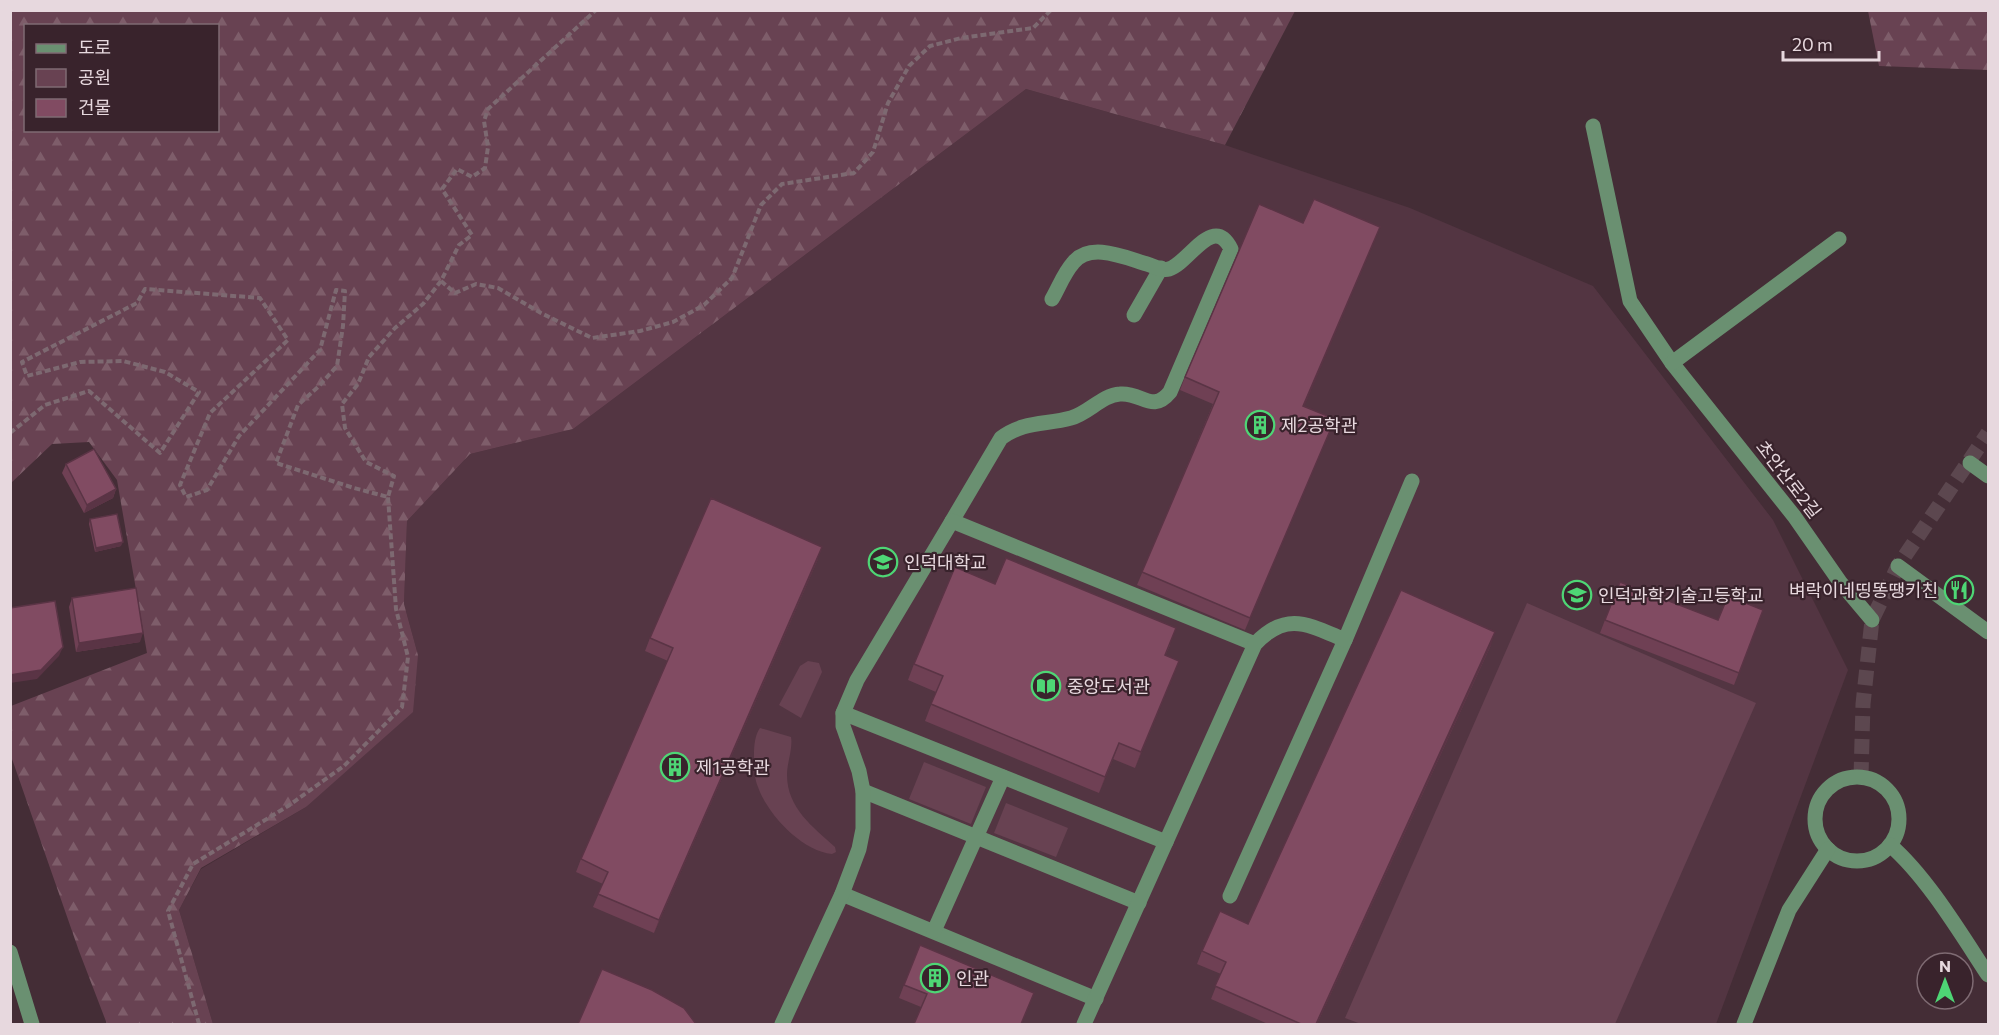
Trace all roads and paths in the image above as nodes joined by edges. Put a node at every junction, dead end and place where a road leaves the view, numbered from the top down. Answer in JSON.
{"nodes":[{"id":1,"x":596,"y":10,"type":"edge"},
{"id":2,"x":1051,"y":10,"type":"edge"},
{"id":3,"x":1593,"y":126,"type":"dead end"},
{"id":4,"x":1839,"y":239,"type":"dead end"},
{"id":5,"x":1161,"y":268,"type":"junction"},
{"id":6,"x":441,"y":281,"type":"junction"},
{"id":7,"x":1052,"y":299,"type":"dead end"},
{"id":8,"x":1134,"y":315,"type":"dead end"},
{"id":9,"x":1672,"y":363,"type":"junction"},
{"id":10,"x":10,"y":433,"type":"edge"},
{"id":11,"x":1970,"y":463,"type":"dead end"},
{"id":12,"x":1989,"y":476,"type":"edge"},
{"id":13,"x":1412,"y":481,"type":"dead end"},
{"id":14,"x":388,"y":496,"type":"junction"},
{"id":15,"x":952,"y":521,"type":"junction"},
{"id":16,"x":1898,"y":566,"type":"dead end"},
{"id":17,"x":1872,"y":620,"type":"dead end"},
{"id":18,"x":1989,"y":632,"type":"edge"},
{"id":19,"x":1345,"y":640,"type":"junction"},
{"id":20,"x":1254,"y":644,"type":"junction"},
{"id":21,"x":843,"y":713,"type":"junction"},
{"id":22,"x":1003,"y":777,"type":"junction"},
{"id":23,"x":863,"y":791,"type":"junction"},
{"id":24,"x":976,"y":837,"type":"junction"},
{"id":25,"x":1166,"y":842,"type":"junction"},
{"id":26,"x":1890,"y":845,"type":"junction"},
{"id":27,"x":1828,"y":849,"type":"junction"},
{"id":28,"x":842,"y":894,"type":"junction"},
{"id":29,"x":1230,"y":896,"type":"dead end"},
{"id":30,"x":1139,"y":903,"type":"junction"},
{"id":31,"x":934,"y":932,"type":"junction"},
{"id":32,"x":10,"y":952,"type":"edge"},
{"id":33,"x":1989,"y":975,"type":"edge"},
{"id":34,"x":1096,"y":999,"type":"junction"},
{"id":35,"x":32,"y":1024,"type":"edge"},
{"id":36,"x":199,"y":1024,"type":"edge"},
{"id":37,"x":782,"y":1024,"type":"edge"},
{"id":38,"x":1084,"y":1024,"type":"edge"},
{"id":39,"x":1744,"y":1024,"type":"edge"}],
"edges":[{"from":1,"to":6,"type":"path"},
{"from":2,"to":6,"type":"path"},
{"from":3,"to":9,"type":"street","name":"초안산로2길"},
{"from":4,"to":9,"type":"street"},
{"from":5,"to":7,"type":"street"},
{"from":5,"to":8,"type":"street"},
{"from":5,"to":15,"type":"street"},
{"from":6,"to":14,"type":"path"},
{"from":9,"to":17,"type":"street","name":"초안산로2길"},
{"from":10,"to":14,"type":"path"},
{"from":11,"to":12,"type":"street"},
{"from":13,"to":19,"type":"street"},
{"from":14,"to":36,"type":"path"},
{"from":15,"to":20,"type":"street"},
{"from":15,"to":21,"type":"street"},
{"from":16,"to":18,"type":"street"},
{"from":19,"to":20,"type":"street"},
{"from":19,"to":29,"type":"street"},
{"from":20,"to":25,"type":"street"},
{"from":21,"to":22,"type":"street"},
{"from":21,"to":23,"type":"street"},
{"from":22,"to":24,"type":"street"},
{"from":22,"to":25,"type":"street"},
{"from":23,"to":24,"type":"street"},
{"from":23,"to":28,"type":"street"},
{"from":24,"to":30,"type":"street"},
{"from":24,"to":31,"type":"street"},
{"from":25,"to":30,"type":"street"},
{"from":26,"to":27,"type":"street"},
{"from":26,"to":27,"type":"street"},
{"from":26,"to":33,"type":"street"},
{"from":27,"to":39,"type":"street"},
{"from":28,"to":31,"type":"street"},
{"from":28,"to":37,"type":"street"},
{"from":30,"to":34,"type":"street"},
{"from":31,"to":34,"type":"street"},
{"from":32,"to":35,"type":"street"},
{"from":34,"to":38,"type":"street"}]}
